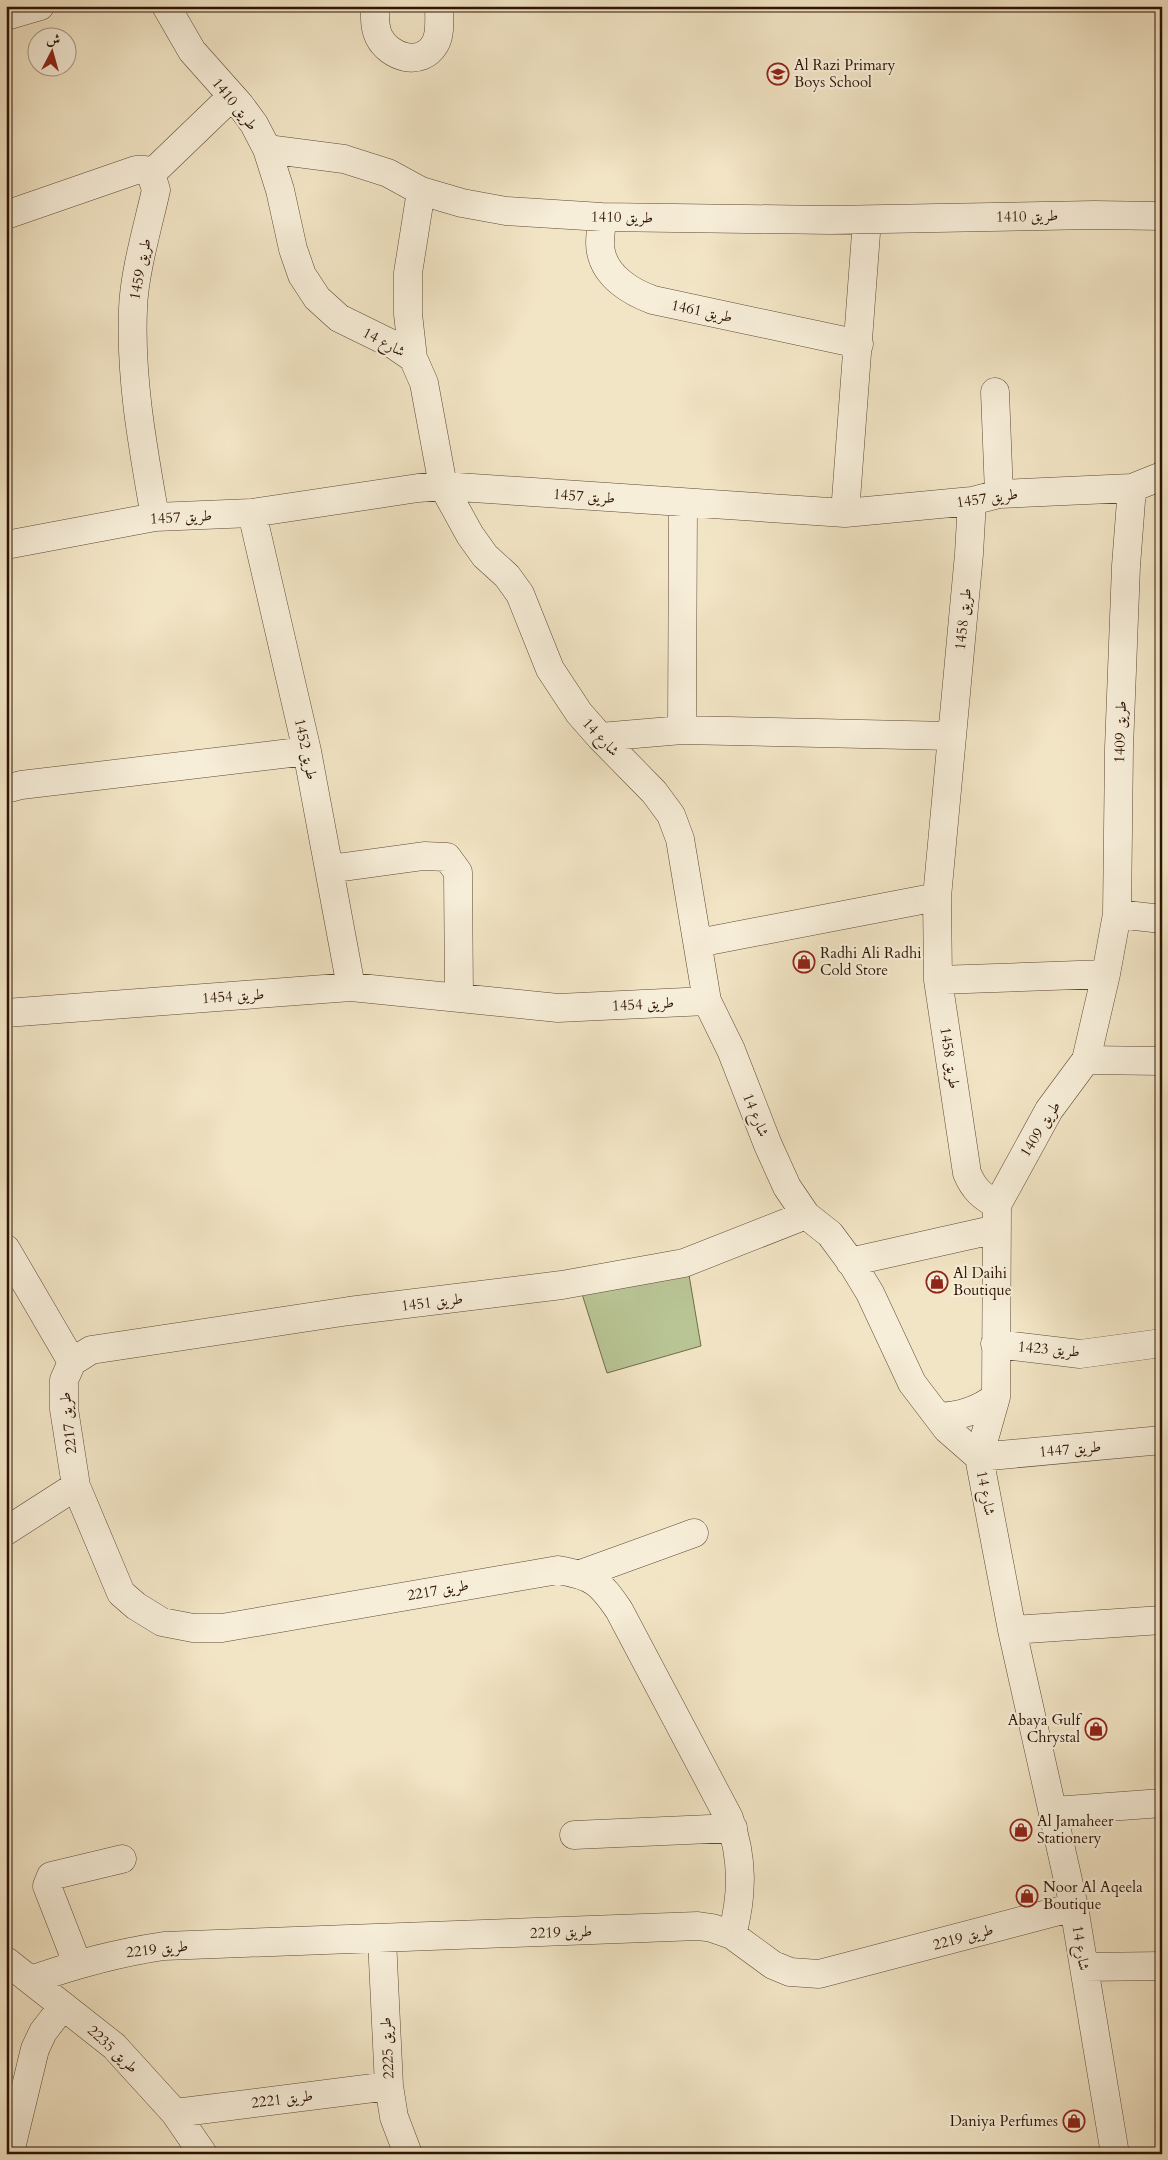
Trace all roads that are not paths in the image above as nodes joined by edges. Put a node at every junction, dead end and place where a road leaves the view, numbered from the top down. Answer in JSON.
{"nodes":[{"id":1,"x":40,"y":6,"type":"edge"},
{"id":2,"x":166,"y":6,"type":"edge"},
{"id":3,"x":375,"y":6,"type":"edge"},
{"id":4,"x":439,"y":6,"type":"edge"},
{"id":5,"x":6,"y":16,"type":"edge"},
{"id":6,"x":232,"y":96,"type":"junction"},
{"id":7,"x":267,"y":149,"type":"junction"},
{"id":8,"x":151,"y":174,"type":"junction"},
{"id":9,"x":421,"y":192,"type":"junction"},
{"id":10,"x":6,"y":215,"type":"edge"},
{"id":11,"x":1162,"y":216,"type":"edge"},
{"id":12,"x":602,"y":217,"type":"junction"},
{"id":13,"x":867,"y":220,"type":"junction"},
{"id":14,"x":859,"y":344,"type":"junction"},
{"id":15,"x":413,"y":358,"type":"junction"},
{"id":16,"x":995,"y":392,"type":"dead end"},
{"id":17,"x":1162,"y":476,"type":"edge"},
{"id":18,"x":443,"y":486,"type":"junction"},
{"id":19,"x":1132,"y":488,"type":"junction"},
{"id":20,"x":999,"y":494,"type":"junction"},
{"id":21,"x":972,"y":500,"type":"junction"},
{"id":22,"x":683,"y":503,"type":"junction"},
{"id":23,"x":252,"y":513,"type":"junction"},
{"id":24,"x":846,"y":513,"type":"junction"},
{"id":25,"x":155,"y":517,"type":"junction"},
{"id":26,"x":6,"y":545,"type":"edge"},
{"id":27,"x":682,"y":730,"type":"junction"},
{"id":28,"x":952,"y":736,"type":"junction"},
{"id":29,"x":600,"y":737,"type":"junction"},
{"id":30,"x":307,"y":751,"type":"junction"},
{"id":31,"x":6,"y":789,"type":"edge"},
{"id":32,"x":329,"y":869,"type":"junction"},
{"id":33,"x":937,"y":897,"type":"junction"},
{"id":34,"x":1117,"y":914,"type":"junction"},
{"id":35,"x":1162,"y":919,"type":"edge"},
{"id":36,"x":698,"y":943,"type":"junction"},
{"id":37,"x":1106,"y":974,"type":"junction"},
{"id":38,"x":938,"y":980,"type":"junction"},
{"id":39,"x":351,"y":987,"type":"junction"},
{"id":40,"x":459,"y":997,"type":"junction"},
{"id":41,"x":707,"y":1001,"type":"junction"},
{"id":42,"x":6,"y":1013,"type":"edge"},
{"id":43,"x":1086,"y":1060,"type":"junction"},
{"id":44,"x":1162,"y":1061,"type":"edge"},
{"id":45,"x":806,"y":1215,"type":"junction"},
{"id":46,"x":997,"y":1217,"type":"junction"},
{"id":47,"x":6,"y":1249,"type":"edge"},
{"id":48,"x":850,"y":1262,"type":"junction"},
{"id":49,"x":1162,"y":1343,"type":"edge"},
{"id":50,"x":996,"y":1344,"type":"junction"},
{"id":51,"x":68,"y":1371,"type":"junction"},
{"id":52,"x":996,"y":1397,"type":"junction"},
{"id":53,"x":938,"y":1417,"type":"junction"},
{"id":54,"x":1162,"y":1440,"type":"edge"},
{"id":55,"x":979,"y":1457,"type":"junction"},
{"id":56,"x":76,"y":1486,"type":"junction"},
{"id":57,"x":6,"y":1531,"type":"edge"},
{"id":58,"x":694,"y":1533,"type":"dead end"},
{"id":59,"x":582,"y":1574,"type":"junction"},
{"id":60,"x":1162,"y":1620,"type":"edge"},
{"id":61,"x":1012,"y":1630,"type":"junction"},
{"id":62,"x":1162,"y":1803,"type":"edge"},
{"id":63,"x":1054,"y":1811,"type":"junction"},
{"id":64,"x":732,"y":1828,"type":"junction"},
{"id":65,"x":574,"y":1834,"type":"dead end"},
{"id":66,"x":122,"y":1859,"type":"dead end"},
{"id":67,"x":1074,"y":1907,"type":"junction"},
{"id":68,"x":732,"y":1935,"type":"junction"},
{"id":69,"x":382,"y":1939,"type":"junction"},
{"id":70,"x":6,"y":1961,"type":"edge"},
{"id":71,"x":77,"y":1963,"type":"junction"},
{"id":72,"x":1162,"y":1966,"type":"edge"},
{"id":73,"x":1084,"y":1967,"type":"junction"},
{"id":74,"x":31,"y":1980,"type":"junction"},
{"id":75,"x":63,"y":2006,"type":"junction"},
{"id":76,"x":389,"y":2086,"type":"junction"},
{"id":77,"x":175,"y":2113,"type":"junction"},
{"id":78,"x":8,"y":2154,"type":"edge"},
{"id":79,"x":203,"y":2154,"type":"edge"},
{"id":80,"x":408,"y":2154,"type":"edge"},
{"id":81,"x":1115,"y":2154,"type":"edge"}],
"edges":[{"from":1,"to":5,"type":"street"},
{"from":2,"to":6,"type":"street","name":"طريق 1410"},
{"from":3,"to":4,"type":"street"},
{"from":6,"to":7,"type":"street","name":"طريق 1410"},
{"from":6,"to":8,"type":"street"},
{"from":7,"to":9,"type":"street","name":"طريق 1410"},
{"from":7,"to":15,"type":"street","name":"شارع 14"},
{"from":8,"to":10,"type":"street"},
{"from":8,"to":25,"type":"street","name":"طريق 1459"},
{"from":9,"to":12,"type":"street","name":"طريق 1410"},
{"from":9,"to":15,"type":"street"},
{"from":11,"to":13,"type":"street","name":"طريق 1410"},
{"from":12,"to":13,"type":"street","name":"طريق 1410"},
{"from":12,"to":14,"type":"street","name":"طريق 1461"},
{"from":13,"to":14,"type":"street"},
{"from":14,"to":24,"type":"street"},
{"from":15,"to":18,"type":"street","name":"شارع 14"},
{"from":16,"to":20,"type":"street"},
{"from":17,"to":19,"type":"street","name":"طريق 1457"},
{"from":18,"to":22,"type":"street","name":"طريق 1457"},
{"from":18,"to":23,"type":"street","name":"طريق 1457"},
{"from":18,"to":29,"type":"street","name":"شارع 14"},
{"from":19,"to":20,"type":"street","name":"طريق 1457"},
{"from":19,"to":34,"type":"street","name":"طريق 1409"},
{"from":20,"to":21,"type":"street","name":"طريق 1457"},
{"from":21,"to":24,"type":"street","name":"طريق 1457"},
{"from":21,"to":28,"type":"street","name":"طريق 1458"},
{"from":22,"to":24,"type":"street","name":"طريق 1457"},
{"from":22,"to":27,"type":"street"},
{"from":23,"to":25,"type":"street","name":"طريق 1457"},
{"from":23,"to":30,"type":"street","name":"طريق 1452"},
{"from":25,"to":26,"type":"street","name":"طريق 1457"},
{"from":27,"to":28,"type":"street"},
{"from":27,"to":29,"type":"street"},
{"from":28,"to":33,"type":"street","name":"طريق 1458"},
{"from":29,"to":36,"type":"street","name":"شارع 14"},
{"from":30,"to":31,"type":"street"},
{"from":30,"to":32,"type":"street","name":"طريق 1452"},
{"from":32,"to":39,"type":"street","name":"طريق 1452"},
{"from":32,"to":40,"type":"street"},
{"from":33,"to":36,"type":"street"},
{"from":33,"to":38,"type":"street","name":"طريق 1458"},
{"from":34,"to":35,"type":"street"},
{"from":34,"to":37,"type":"street","name":"طريق 1409"},
{"from":36,"to":41,"type":"street","name":"شارع 14"},
{"from":37,"to":38,"type":"street"},
{"from":37,"to":43,"type":"street","name":"طريق 1409"},
{"from":38,"to":46,"type":"street","name":"طريق 1458"},
{"from":39,"to":40,"type":"street","name":"طريق 1454"},
{"from":39,"to":42,"type":"street","name":"طريق 1454"},
{"from":40,"to":41,"type":"street","name":"طريق 1454"},
{"from":41,"to":45,"type":"street","name":"شارع 14"},
{"from":43,"to":44,"type":"street"},
{"from":43,"to":46,"type":"street","name":"طريق 1409"},
{"from":45,"to":48,"type":"street","name":"شارع 14"},
{"from":45,"to":51,"type":"street","name":"طريق 1451"},
{"from":46,"to":48,"type":"street"},
{"from":46,"to":50,"type":"street","name":"طريق 1409"},
{"from":47,"to":51,"type":"street"},
{"from":48,"to":53,"type":"street","name":"شارع 14"},
{"from":49,"to":50,"type":"street","name":"طريق 1423"},
{"from":50,"to":52,"type":"street","name":"طريق 1409"},
{"from":51,"to":56,"type":"street","name":"طريق 2217"},
{"from":52,"to":53,"type":"street"},
{"from":52,"to":55,"type":"street","name":"طريق 1409"},
{"from":53,"to":55,"type":"street","name":"شارع 14"},
{"from":54,"to":55,"type":"street","name":"طريق 1447"},
{"from":55,"to":61,"type":"street","name":"شارع 14"},
{"from":56,"to":57,"type":"street"},
{"from":56,"to":59,"type":"street","name":"طريق 2217"},
{"from":58,"to":59,"type":"street"},
{"from":59,"to":64,"type":"street","name":"طريق 2217"},
{"from":60,"to":61,"type":"street"},
{"from":61,"to":63,"type":"street","name":"شارع 14"},
{"from":62,"to":63,"type":"street"},
{"from":63,"to":67,"type":"street","name":"شارع 14"},
{"from":64,"to":65,"type":"street"},
{"from":64,"to":68,"type":"street","name":"طريق 2217"},
{"from":66,"to":71,"type":"street"},
{"from":67,"to":68,"type":"street","name":"طريق 2219"},
{"from":67,"to":73,"type":"street","name":"شارع 14"},
{"from":68,"to":69,"type":"street","name":"طريق 2219"},
{"from":69,"to":71,"type":"street","name":"طريق 2219"},
{"from":69,"to":76,"type":"street","name":"طريق 2225"},
{"from":70,"to":74,"type":"street","name":"طريق 2235"},
{"from":71,"to":74,"type":"street","name":"طريق 2219"},
{"from":72,"to":73,"type":"street"},
{"from":73,"to":81,"type":"street","name":"شارع 14"},
{"from":74,"to":75,"type":"street","name":"طريق 2235"},
{"from":75,"to":77,"type":"street","name":"طريق 2235"},
{"from":75,"to":78,"type":"street"},
{"from":76,"to":77,"type":"street","name":"طريق 2221"},
{"from":76,"to":80,"type":"street","name":"طريق 2225"},
{"from":77,"to":79,"type":"street","name":"طريق 2235"}]}
